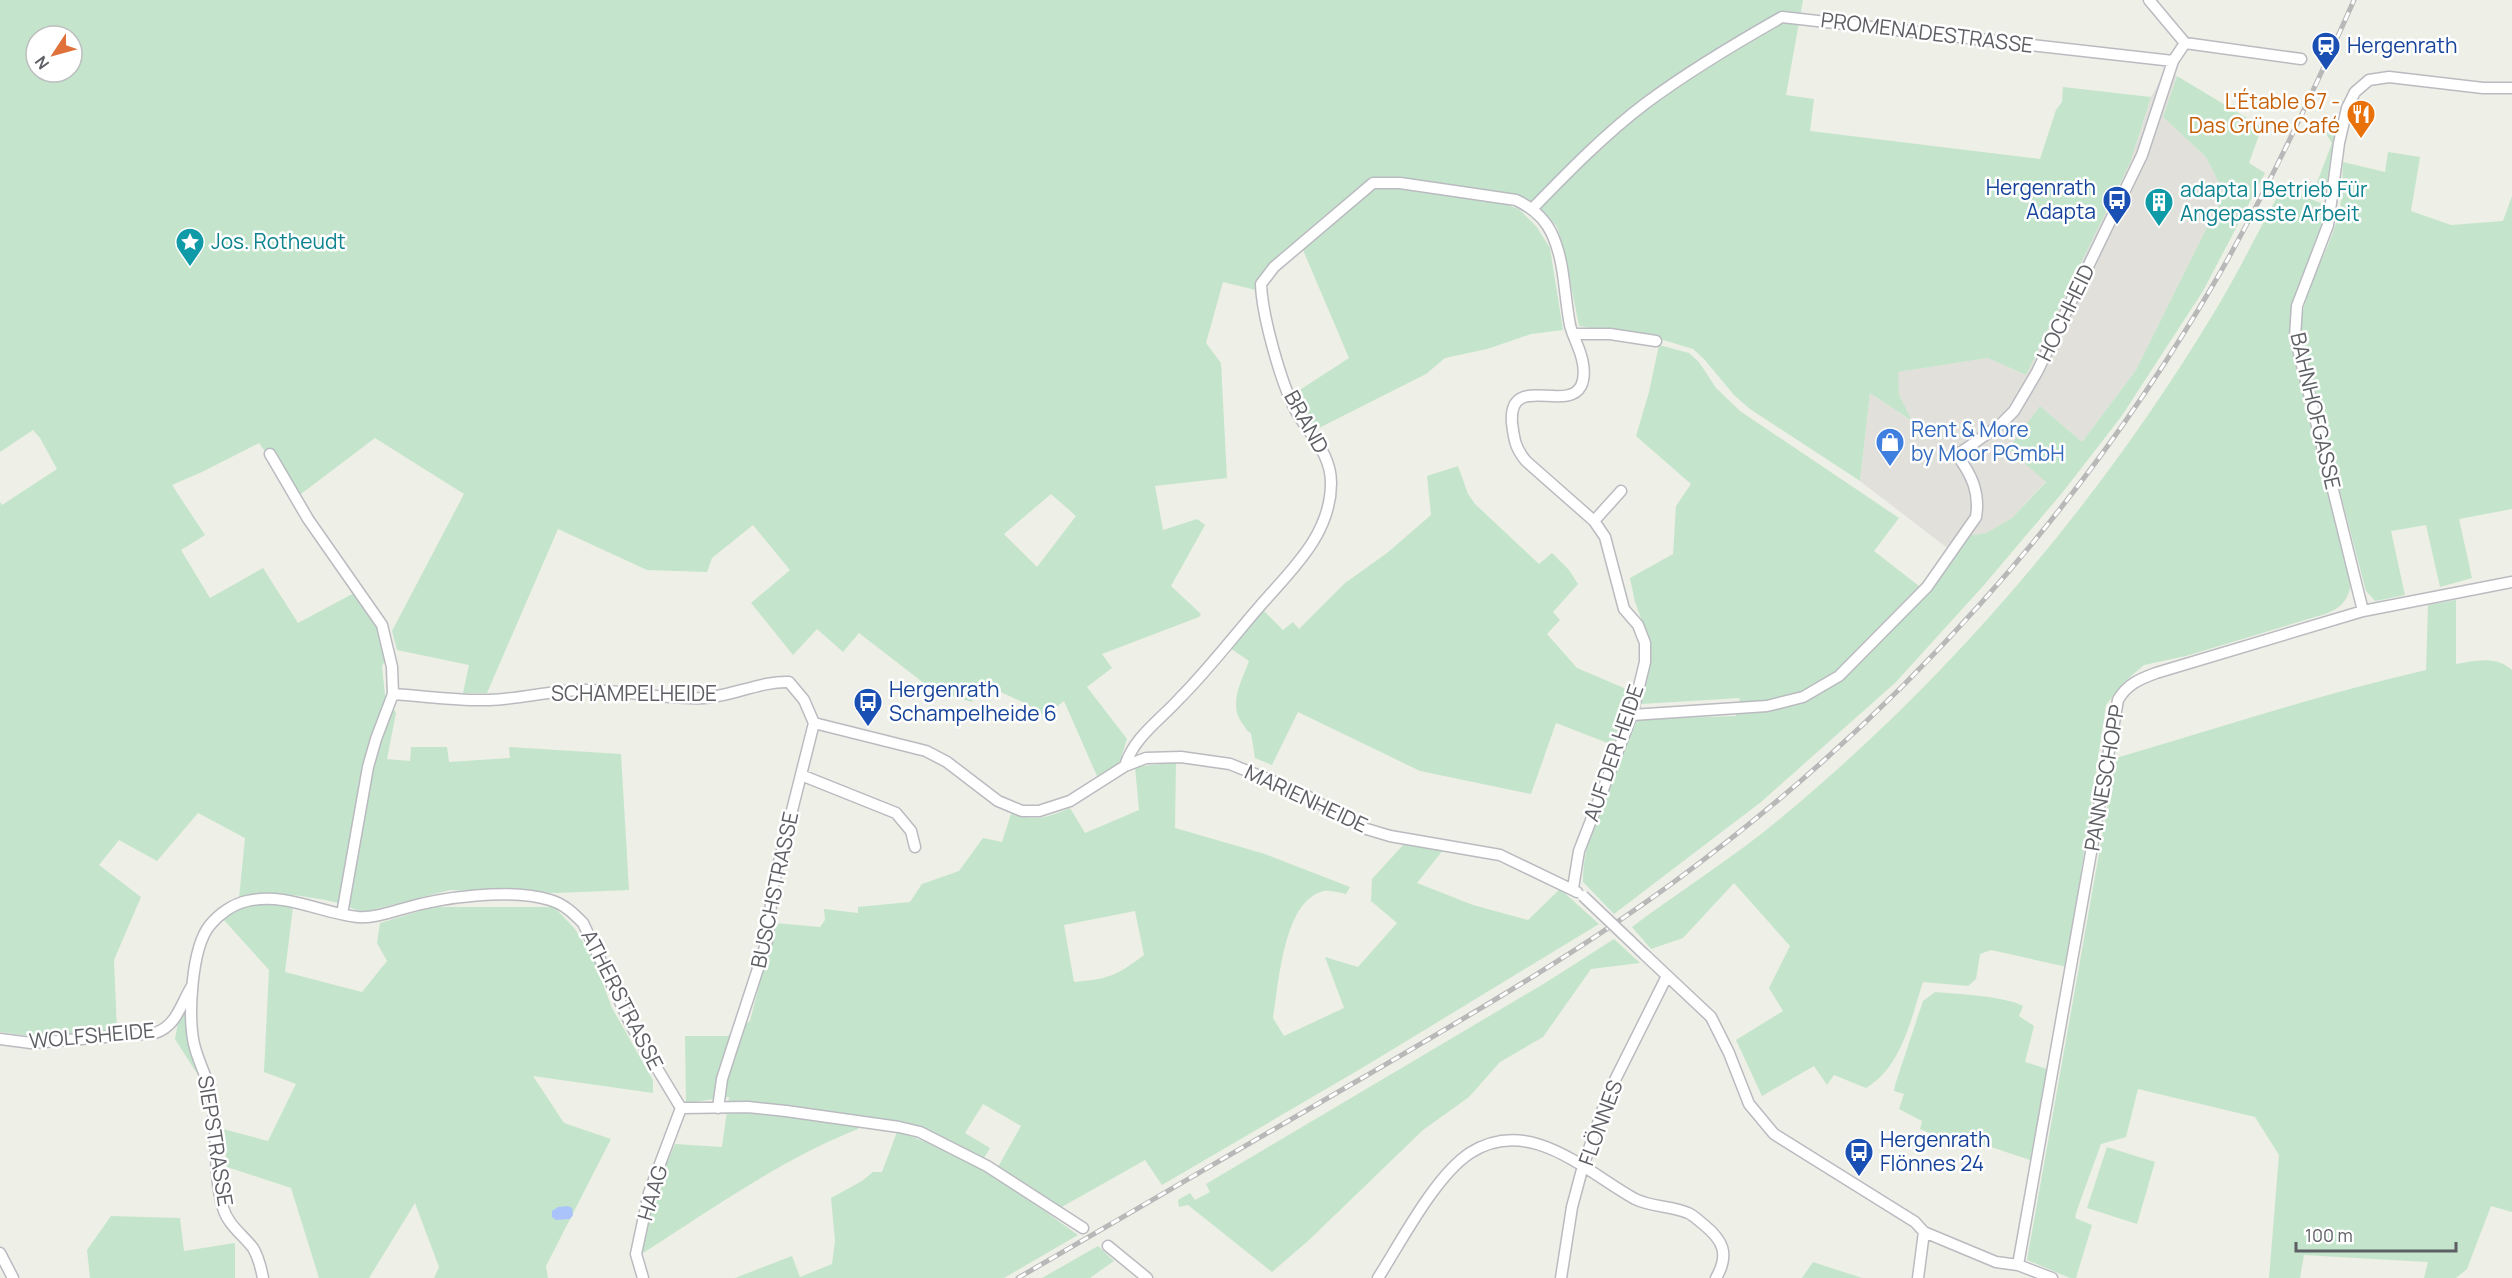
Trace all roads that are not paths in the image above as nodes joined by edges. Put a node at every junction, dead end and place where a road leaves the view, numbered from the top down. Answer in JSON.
{"nodes":[{"id":1,"x":2149,"y":0,"type":"edge"},
{"id":2,"x":2185,"y":43,"type":"junction"},
{"id":3,"x":2301,"y":59,"type":"dead end"},
{"id":4,"x":2173,"y":61,"type":"junction"},
{"id":5,"x":2512,"y":88,"type":"edge"},
{"id":6,"x":1532,"y":209,"type":"junction"},
{"id":7,"x":1575,"y":334,"type":"junction"},
{"id":8,"x":1656,"y":341,"type":"dead end"},
{"id":9,"x":270,"y":454,"type":"dead end"},
{"id":10,"x":1621,"y":491,"type":"dead end"},
{"id":11,"x":1594,"y":521,"type":"junction"},
{"id":12,"x":2512,"y":582,"type":"edge"},
{"id":13,"x":2363,"y":611,"type":"junction"},
{"id":14,"x":393,"y":694,"type":"junction"},
{"id":15,"x":1632,"y":715,"type":"junction"},
{"id":16,"x":814,"y":723,"type":"junction"},
{"id":17,"x":1125,"y":766,"type":"junction"},
{"id":18,"x":801,"y":775,"type":"junction"},
{"id":19,"x":915,"y":847,"type":"dead end"},
{"id":20,"x":1573,"y":888,"type":"junction"},
{"id":21,"x":342,"y":914,"type":"junction"},
{"id":22,"x":1667,"y":976,"type":"junction"},
{"id":23,"x":194,"y":983,"type":"junction"},
{"id":24,"x":0,"y":1039,"type":"edge"},
{"id":25,"x":681,"y":1108,"type":"junction"},
{"id":26,"x":718,"y":1108,"type":"junction"},
{"id":27,"x":1583,"y":1166,"type":"junction"},
{"id":28,"x":1083,"y":1228,"type":"dead end"},
{"id":29,"x":1924,"y":1232,"type":"junction"},
{"id":30,"x":1108,"y":1246,"type":"dead end"},
{"id":31,"x":0,"y":1253,"type":"edge"},
{"id":32,"x":2018,"y":1265,"type":"junction"},
{"id":33,"x":13,"y":1278,"type":"edge"},
{"id":34,"x":263,"y":1278,"type":"edge"},
{"id":35,"x":643,"y":1278,"type":"edge"},
{"id":36,"x":1147,"y":1278,"type":"edge"},
{"id":37,"x":1378,"y":1278,"type":"edge"},
{"id":38,"x":1561,"y":1278,"type":"edge"},
{"id":39,"x":1716,"y":1278,"type":"edge"},
{"id":40,"x":1918,"y":1278,"type":"edge"},
{"id":41,"x":2052,"y":1278,"type":"edge"}],
"edges":[{"from":1,"to":2,"type":"street"},
{"from":2,"to":3,"type":"street"},
{"from":2,"to":4,"type":"street","name":"HOCHHEID"},
{"from":4,"to":6,"type":"street","name":"PROMENADESTRASSE"},
{"from":4,"to":15,"type":"street","name":"HOCHHEID"},
{"from":5,"to":13,"type":"street","name":"BAHNHOFGASSE"},
{"from":6,"to":7,"type":"street","name":"AUF DER HEIDE"},
{"from":6,"to":17,"type":"street","name":"BRAND"},
{"from":7,"to":8,"type":"street"},
{"from":7,"to":11,"type":"street","name":"AUF DER HEIDE"},
{"from":9,"to":14,"type":"street"},
{"from":10,"to":11,"type":"street"},
{"from":11,"to":15,"type":"street","name":"AUF DER HEIDE"},
{"from":12,"to":13,"type":"street","name":"PANNESCHOPP"},
{"from":13,"to":32,"type":"street","name":"PANNESCHOPP"},
{"from":14,"to":16,"type":"street","name":"SCHAMPELHEIDE"},
{"from":14,"to":21,"type":"street"},
{"from":15,"to":20,"type":"street","name":"AUF DER HEIDE"},
{"from":16,"to":17,"type":"street","name":"MARIENHEIDE"},
{"from":16,"to":18,"type":"street","name":"BUSCHSTRASSE"},
{"from":17,"to":20,"type":"street","name":"MARIENHEIDE"},
{"from":18,"to":19,"type":"street"},
{"from":18,"to":26,"type":"street","name":"BUSCHSTRASSE"},
{"from":20,"to":22,"type":"street","name":"MARIENHEIDE","bridge":true},
{"from":21,"to":23,"type":"street","name":"SIEPSTRASSE"},
{"from":21,"to":25,"type":"street","name":"ATHERSTRASSE"},
{"from":22,"to":27,"type":"street","name":"FLÖNNES"},
{"from":22,"to":29,"type":"street","name":"MARIENHEIDE"},
{"from":23,"to":24,"type":"street","name":"WOLFSHEIDE"},
{"from":23,"to":34,"type":"street","name":"SIEPSTRASSE"},
{"from":25,"to":26,"type":"street"},
{"from":25,"to":35,"type":"street","name":"HAAG"},
{"from":26,"to":28,"type":"street"},
{"from":27,"to":37,"type":"street"},
{"from":27,"to":38,"type":"street","name":"FLÖNNES"},
{"from":27,"to":39,"type":"street"},
{"from":29,"to":32,"type":"street","name":"MARIENHEIDE"},
{"from":29,"to":40,"type":"street"},
{"from":30,"to":36,"type":"street"},
{"from":31,"to":33,"type":"street"},
{"from":32,"to":41,"type":"street","name":"MARIENHEIDE"}]}
